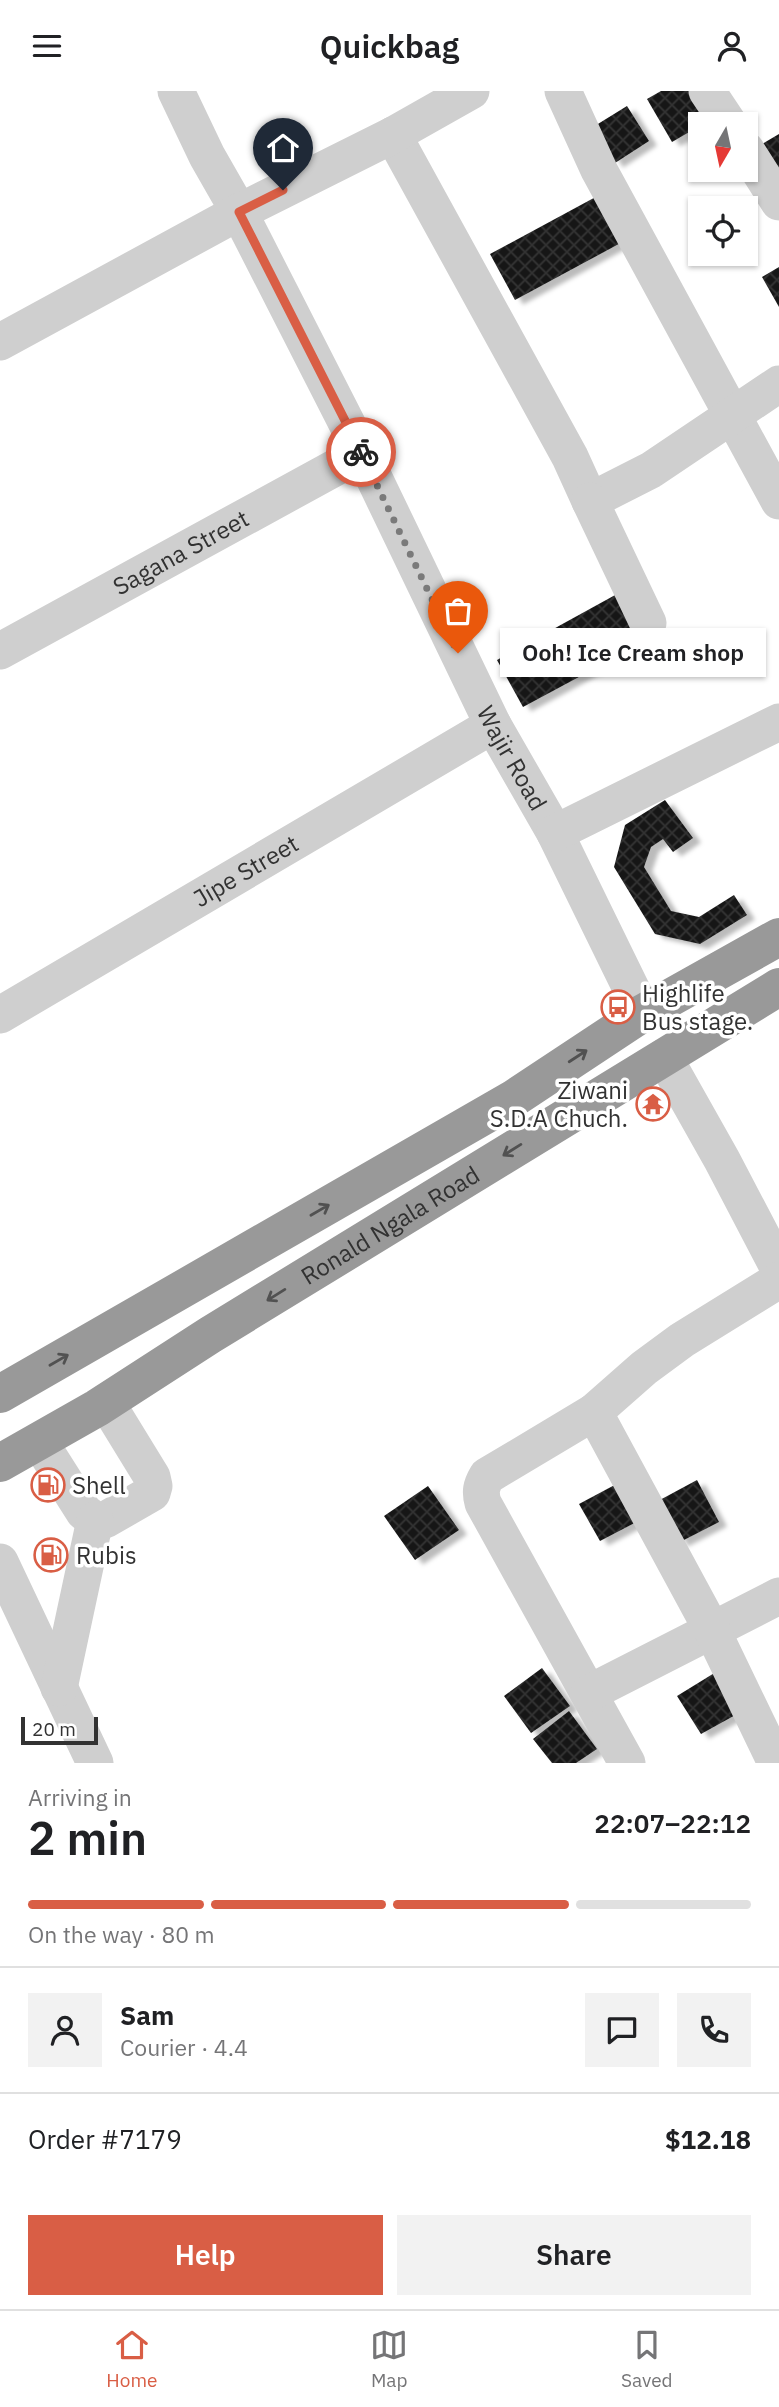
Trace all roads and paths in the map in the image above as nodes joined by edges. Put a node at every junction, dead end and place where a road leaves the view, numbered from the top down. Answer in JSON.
{"nodes":[{"id":1,"x":176,"y":91,"type":"edge"},
{"id":2,"x":471,"y":91,"type":"edge"},
{"id":3,"x":563,"y":91,"type":"edge"},
{"id":4,"x":707,"y":91,"type":"edge"},
{"id":5,"x":721,"y":112,"type":"edge"},
{"id":6,"x":393,"y":135,"type":"junction"},
{"id":7,"x":758,"y":169,"type":"edge"},
{"id":8,"x":779,"y":202,"type":"edge"},
{"id":9,"x":239,"y":212,"type":"junction"},
{"id":10,"x":0,"y":342,"type":"edge"},
{"id":11,"x":779,"y":384,"type":"edge"},
{"id":12,"x":731,"y":414,"type":"junction"},
{"id":13,"x":362,"y":453,"type":"junction"},
{"id":14,"x":590,"y":501,"type":"junction"},
{"id":15,"x":779,"y":501,"type":"edge"},
{"id":16,"x":648,"y":623,"type":"dead end"},
{"id":17,"x":0,"y":651,"type":"edge"},
{"id":18,"x":779,"y":722,"type":"edge"},
{"id":19,"x":493,"y":725,"type":"junction"},
{"id":20,"x":555,"y":833,"type":"junction"},
{"id":21,"x":779,"y":937,"type":"edge"},
{"id":22,"x":779,"y":987,"type":"edge"},
{"id":23,"x":643,"y":1013,"type":"junction"},
{"id":24,"x":0,"y":1015,"type":"edge"},
{"id":25,"x":664,"y":1057,"type":"junction"},
{"id":26,"x":769,"y":1225,"type":"edge"},
{"id":27,"x":779,"y":1269,"type":"edge"},
{"id":28,"x":779,"y":1280,"type":"edge"},
{"id":29,"x":0,"y":1394,"type":"edge"},
{"id":30,"x":106,"y":1402,"type":"junction"},
{"id":31,"x":594,"y":1412,"type":"junction"},
{"id":32,"x":39,"y":1441,"type":"junction"},
{"id":33,"x":0,"y":1463,"type":"edge"},
{"id":34,"x":95,"y":1520,"type":"junction"},
{"id":35,"x":0,"y":1562,"type":"edge"},
{"id":36,"x":779,"y":1596,"type":"edge"},
{"id":37,"x":712,"y":1630,"type":"junction"},
{"id":38,"x":59,"y":1688,"type":"junction"},
{"id":39,"x":589,"y":1693,"type":"junction"},
{"id":40,"x":94,"y":1763,"type":"edge"},
{"id":41,"x":627,"y":1763,"type":"edge"},
{"id":42,"x":776,"y":1763,"type":"edge"}],
"edges":[{"from":1,"to":9,"type":"street","name":"Wajir Road"},
{"from":2,"to":6,"type":"street"},
{"from":3,"to":12,"type":"street"},
{"from":4,"to":5,"type":"street"},
{"from":6,"to":9,"type":"street"},
{"from":6,"to":14,"type":"street"},
{"from":7,"to":8,"type":"street"},
{"from":9,"to":10,"type":"street"},
{"from":9,"to":13,"type":"street","name":"Wajir Road"},
{"from":11,"to":12,"type":"street"},
{"from":12,"to":14,"type":"street"},
{"from":12,"to":15,"type":"street"},
{"from":13,"to":17,"type":"street","name":"Sagana Street"},
{"from":13,"to":19,"type":"street","name":"Wajir Road"},
{"from":14,"to":16,"type":"street"},
{"from":18,"to":20,"type":"street"},
{"from":19,"to":20,"type":"street","name":"Wajir Road"},
{"from":19,"to":24,"type":"street","name":"Jipe Street"},
{"from":20,"to":23,"type":"street","name":"Wajir Road"},
{"from":21,"to":23,"type":"highway","name":"Ronald Ngala Road"},
{"from":22,"to":25,"type":"highway","name":"Ronald Ngala Road"},
{"from":29,"to":23,"type":"highway","name":"Ronald Ngala Road","one_way":true},
{"from":25,"to":26,"type":"street"},
{"from":25,"to":30,"type":"highway","name":"Ronald Ngala Road","one_way":true},
{"from":26,"to":27,"type":"street"},
{"from":28,"to":31,"type":"street"},
{"from":30,"to":32,"type":"highway","name":"Ronald Ngala Road"},
{"from":30,"to":34,"type":"street"},
{"from":31,"to":37,"type":"street"},
{"from":31,"to":39,"type":"street"},
{"from":32,"to":33,"type":"highway","name":"Ronald Ngala Road"},
{"from":32,"to":34,"type":"street"},
{"from":34,"to":38,"type":"street"},
{"from":35,"to":38,"type":"street"},
{"from":36,"to":37,"type":"street"},
{"from":37,"to":39,"type":"street"},
{"from":37,"to":42,"type":"street"},
{"from":38,"to":40,"type":"street"},
{"from":39,"to":41,"type":"street"}]}
